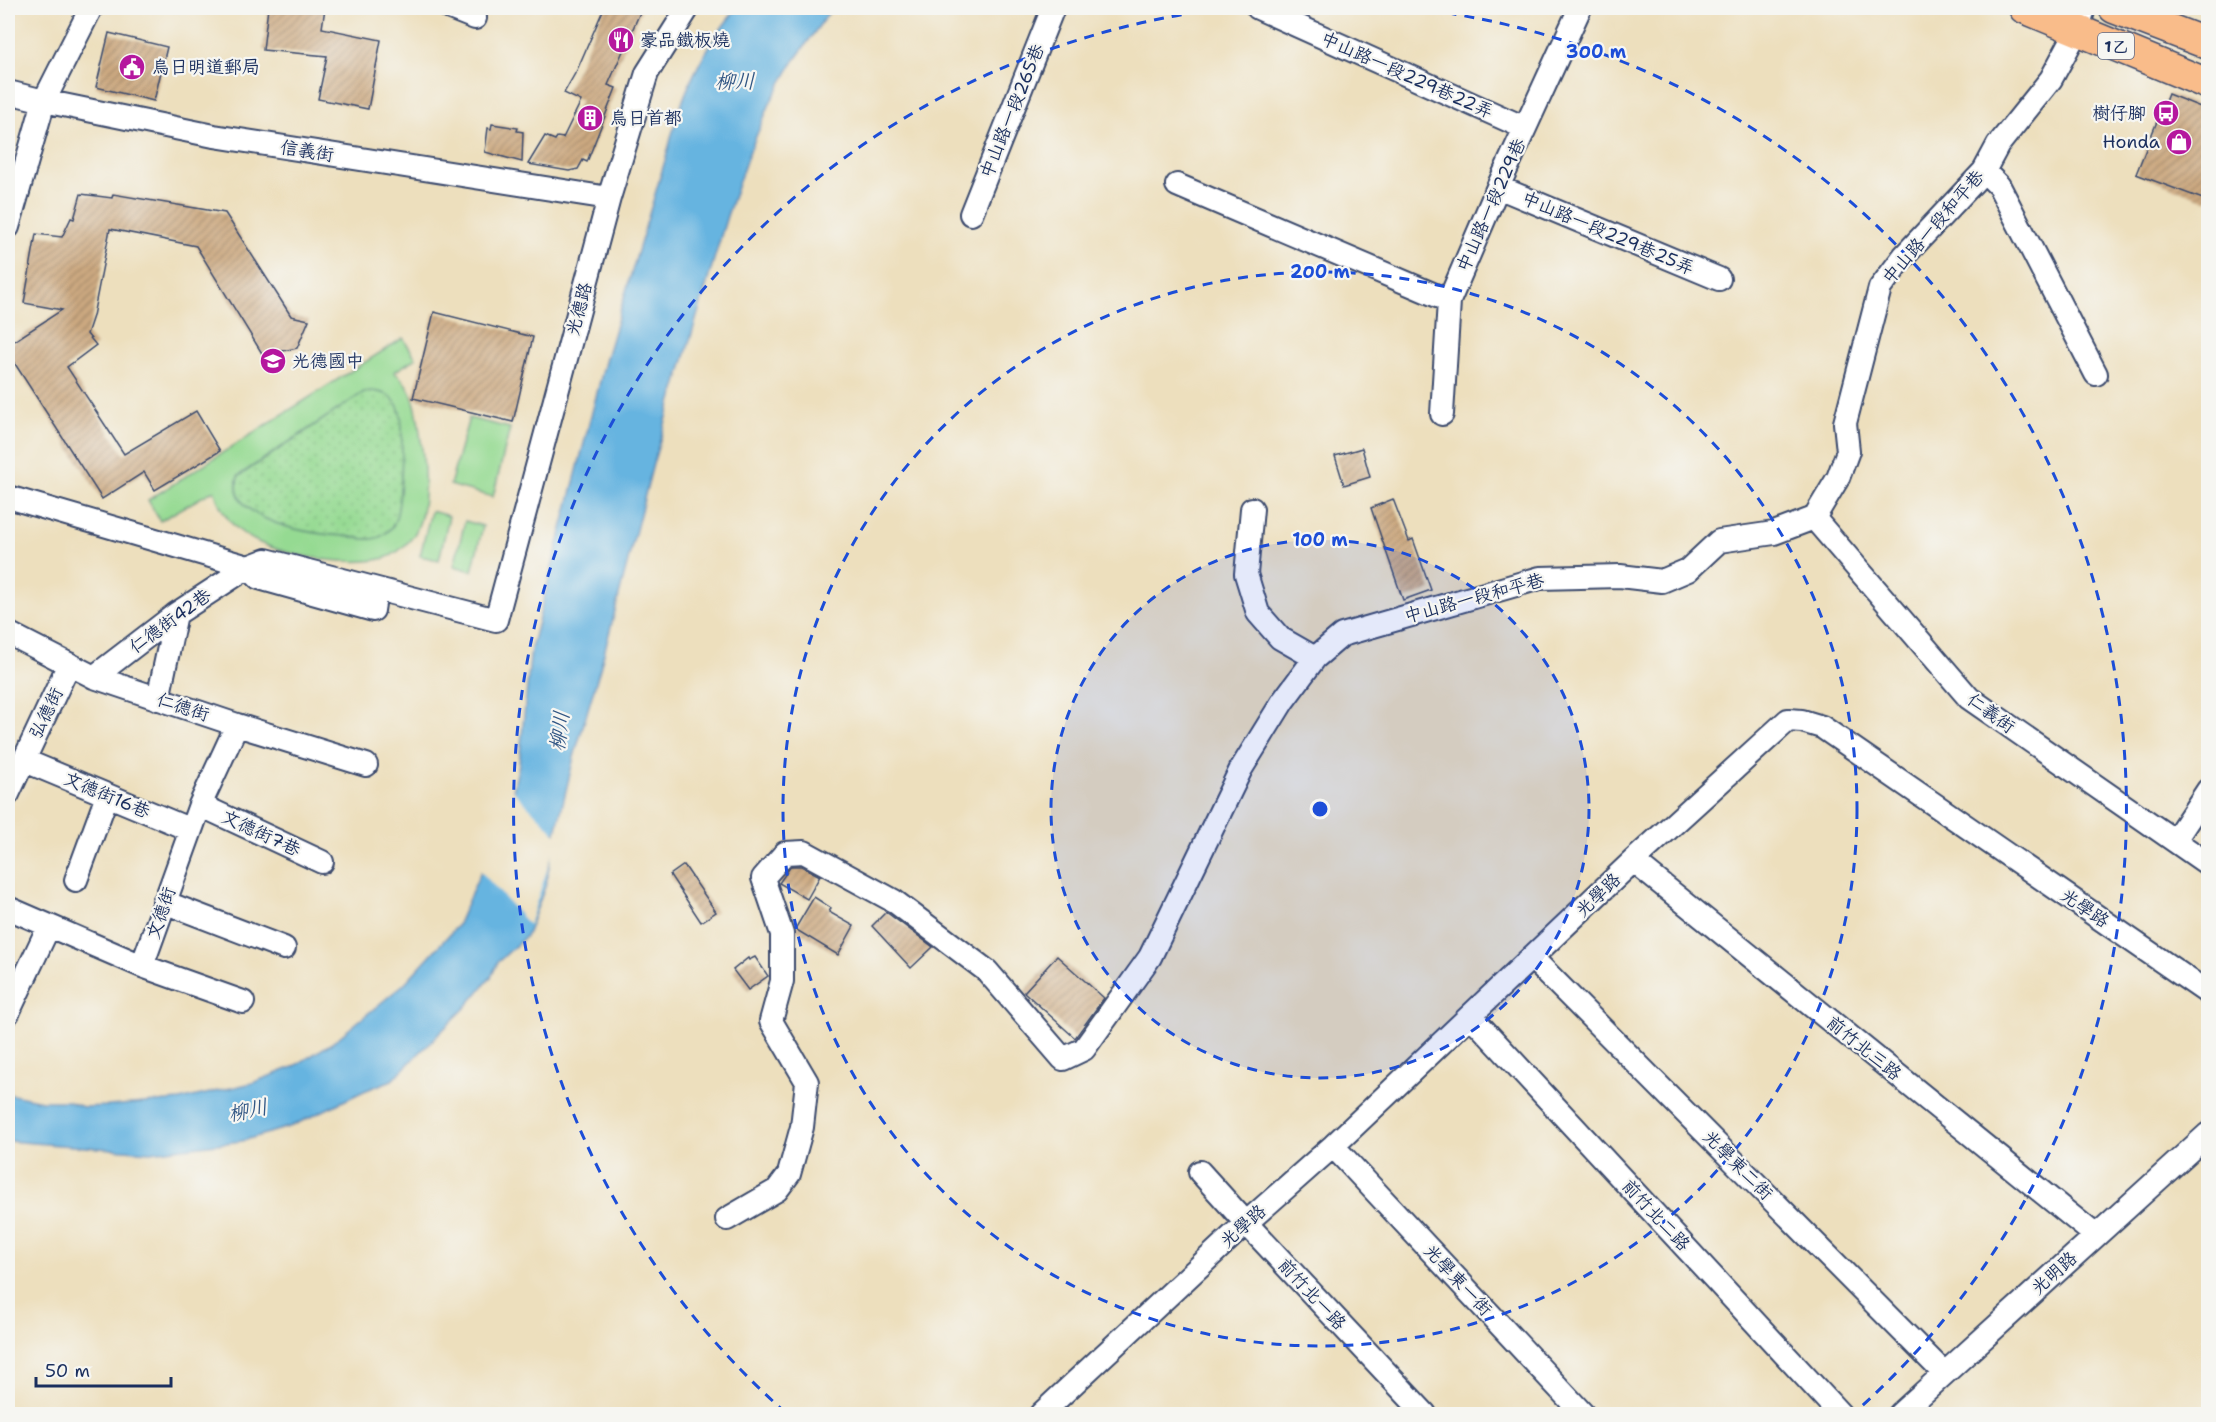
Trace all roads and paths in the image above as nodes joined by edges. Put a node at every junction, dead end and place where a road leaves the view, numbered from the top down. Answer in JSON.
{"nodes":[{"id":1,"x":91,"y":8,"type":"edge"},
{"id":2,"x":450,"y":8,"type":"edge"},
{"id":3,"x":688,"y":8,"type":"edge"},
{"id":4,"x":1053,"y":8,"type":"edge"},
{"id":5,"x":1258,"y":8,"type":"edge"},
{"id":6,"x":1580,"y":8,"type":"edge"},
{"id":7,"x":2024,"y":8,"type":"edge"},
{"id":8,"x":2114,"y":8,"type":"edge"},
{"id":9,"x":475,"y":18,"type":"dead end"},
{"id":10,"x":2081,"y":18,"type":"edge"},
{"id":11,"x":2208,"y":44,"type":"edge"},
{"id":12,"x":2208,"y":84,"type":"edge"},
{"id":13,"x":8,"y":92,"type":"edge"},
{"id":14,"x":44,"y":101,"type":"junction"},
{"id":15,"x":1524,"y":128,"type":"junction"},
{"id":16,"x":1984,"y":171,"type":"junction"},
{"id":17,"x":1176,"y":185,"type":"dead end"},
{"id":18,"x":1498,"y":187,"type":"junction"},
{"id":19,"x":609,"y":198,"type":"junction"},
{"id":20,"x":971,"y":214,"type":"dead end"},
{"id":21,"x":8,"y":227,"type":"edge"},
{"id":22,"x":1719,"y":279,"type":"dead end"},
{"id":23,"x":1449,"y":301,"type":"junction"},
{"id":24,"x":2096,"y":374,"type":"dead end"},
{"id":25,"x":1442,"y":414,"type":"dead end"},
{"id":26,"x":8,"y":497,"type":"edge"},
{"id":27,"x":1252,"y":508,"type":"dead end"},
{"id":28,"x":1814,"y":518,"type":"junction"},
{"id":29,"x":248,"y":567,"type":"junction"},
{"id":30,"x":176,"y":614,"type":"junction"},
{"id":31,"x":8,"y":633,"type":"edge"},
{"id":32,"x":1315,"y":658,"type":"junction"},
{"id":33,"x":69,"y":664,"type":"junction"},
{"id":34,"x":94,"y":677,"type":"junction"},
{"id":35,"x":158,"y":699,"type":"junction"},
{"id":36,"x":237,"y":725,"type":"junction"},
{"id":37,"x":23,"y":760,"type":"junction"},
{"id":38,"x":366,"y":765,"type":"dead end"},
{"id":39,"x":2208,"y":790,"type":"edge"},
{"id":40,"x":8,"y":794,"type":"edge"},
{"id":41,"x":107,"y":796,"type":"junction"},
{"id":42,"x":200,"y":805,"type":"junction"},
{"id":43,"x":191,"y":831,"type":"junction"},
{"id":44,"x":2175,"y":840,"type":"junction"},
{"id":45,"x":1633,"y":861,"type":"junction"},
{"id":46,"x":322,"y":862,"type":"dead end"},
{"id":47,"x":2208,"y":864,"type":"edge"},
{"id":48,"x":76,"y":880,"type":"dead end"},
{"id":49,"x":164,"y":902,"type":"junction"},
{"id":50,"x":8,"y":908,"type":"edge"},
{"id":51,"x":49,"y":926,"type":"junction"},
{"id":52,"x":285,"y":948,"type":"dead end"},
{"id":53,"x":1532,"y":958,"type":"junction"},
{"id":54,"x":142,"y":966,"type":"junction"},
{"id":55,"x":2208,"y":993,"type":"edge"},
{"id":56,"x":243,"y":1002,"type":"dead end"},
{"id":57,"x":8,"y":1013,"type":"edge"},
{"id":58,"x":1472,"y":1016,"type":"junction"},
{"id":59,"x":2208,"y":1134,"type":"edge"},
{"id":60,"x":1333,"y":1146,"type":"junction"},
{"id":61,"x":1200,"y":1172,"type":"dead end"},
{"id":62,"x":727,"y":1219,"type":"dead end"},
{"id":63,"x":1246,"y":1223,"type":"junction"},
{"id":64,"x":2095,"y":1235,"type":"junction"},
{"id":65,"x":1944,"y":1372,"type":"junction"},
{"id":66,"x":1041,"y":1414,"type":"edge"},
{"id":67,"x":1425,"y":1414,"type":"edge"},
{"id":68,"x":1583,"y":1414,"type":"edge"},
{"id":69,"x":1840,"y":1414,"type":"edge"},
{"id":70,"x":1900,"y":1414,"type":"edge"}],
"edges":[{"from":1,"to":14,"type":"street"},
{"from":2,"to":9,"type":"street"},
{"from":3,"to":19,"type":"street","name":"光德路"},
{"from":4,"to":20,"type":"street","name":"中山路一段265巷"},
{"from":5,"to":15,"type":"street","name":"中山路一段229巷22弄"},
{"from":6,"to":15,"type":"street","name":"中山路一段229巷"},
{"from":7,"to":10,"type":"main road","number":"1乙"},
{"from":8,"to":11,"type":"main road","number":"1乙"},
{"from":10,"to":12,"type":"main road","number":"1乙"},
{"from":10,"to":16,"type":"street","name":"中山路一段和平巷"},
{"from":13,"to":14,"type":"street","name":"信義街"},
{"from":14,"to":19,"type":"street","name":"信義街"},
{"from":14,"to":21,"type":"street"},
{"from":15,"to":18,"type":"street","name":"中山路一段229巷"},
{"from":16,"to":24,"type":"street"},
{"from":16,"to":28,"type":"street","name":"中山路一段和平巷"},
{"from":17,"to":23,"type":"street"},
{"from":18,"to":22,"type":"street","name":"中山路一段229巷25弄"},
{"from":18,"to":23,"type":"street","name":"中山路一段229巷"},
{"from":19,"to":29,"type":"street","name":"光德路"},
{"from":23,"to":25,"type":"street","name":"中山路一段229巷"},
{"from":26,"to":29,"type":"street"},
{"from":27,"to":32,"type":"street"},
{"from":28,"to":32,"type":"street","name":"中山路一段和平巷"},
{"from":28,"to":44,"type":"street","name":"仁義街"},
{"from":29,"to":30,"type":"street","name":"仁德街42巷"},
{"from":30,"to":34,"type":"street","name":"仁德街42巷"},
{"from":30,"to":35,"type":"street"},
{"from":31,"to":33,"type":"street","name":"仁德街"},
{"from":32,"to":62,"type":"street","name":"中山路一段和平巷"},
{"from":33,"to":34,"type":"street","name":"仁德街"},
{"from":33,"to":37,"type":"street","name":"弘德街"},
{"from":34,"to":35,"type":"street","name":"仁德街"},
{"from":35,"to":36,"type":"street","name":"仁德街"},
{"from":36,"to":38,"type":"street","name":"仁德街"},
{"from":36,"to":42,"type":"street","name":"文德街"},
{"from":37,"to":40,"type":"street","name":"弘德街"},
{"from":37,"to":41,"type":"street","name":"文德街16巷"},
{"from":39,"to":44,"type":"street"},
{"from":41,"to":43,"type":"street","name":"文德街16巷"},
{"from":41,"to":48,"type":"street"},
{"from":42,"to":43,"type":"street","name":"文德街"},
{"from":42,"to":46,"type":"street","name":"文德街7巷"},
{"from":43,"to":49,"type":"street","name":"文德街"},
{"from":44,"to":47,"type":"street","name":"仁義街"},
{"from":45,"to":53,"type":"street","name":"光學路"},
{"from":45,"to":55,"type":"street","name":"光學路"},
{"from":45,"to":64,"type":"street","name":"前竹北三路"},
{"from":49,"to":52,"type":"street"},
{"from":49,"to":54,"type":"street","name":"文德街"},
{"from":50,"to":51,"type":"street"},
{"from":51,"to":54,"type":"street"},
{"from":51,"to":57,"type":"street"},
{"from":53,"to":58,"type":"street","name":"光學路"},
{"from":53,"to":65,"type":"street","name":"光學東二街"},
{"from":54,"to":56,"type":"street"},
{"from":58,"to":60,"type":"street","name":"光學路"},
{"from":58,"to":69,"type":"street","name":"前竹北二路"},
{"from":59,"to":64,"type":"street","name":"光明路"},
{"from":60,"to":63,"type":"street","name":"光學路"},
{"from":60,"to":68,"type":"street","name":"光學東一街"},
{"from":61,"to":63,"type":"street","name":"前竹北一路"},
{"from":63,"to":66,"type":"street","name":"光學路"},
{"from":63,"to":67,"type":"street","name":"前竹北一路"},
{"from":64,"to":65,"type":"street","name":"光明路"},
{"from":65,"to":70,"type":"street","name":"光明路"}]}
